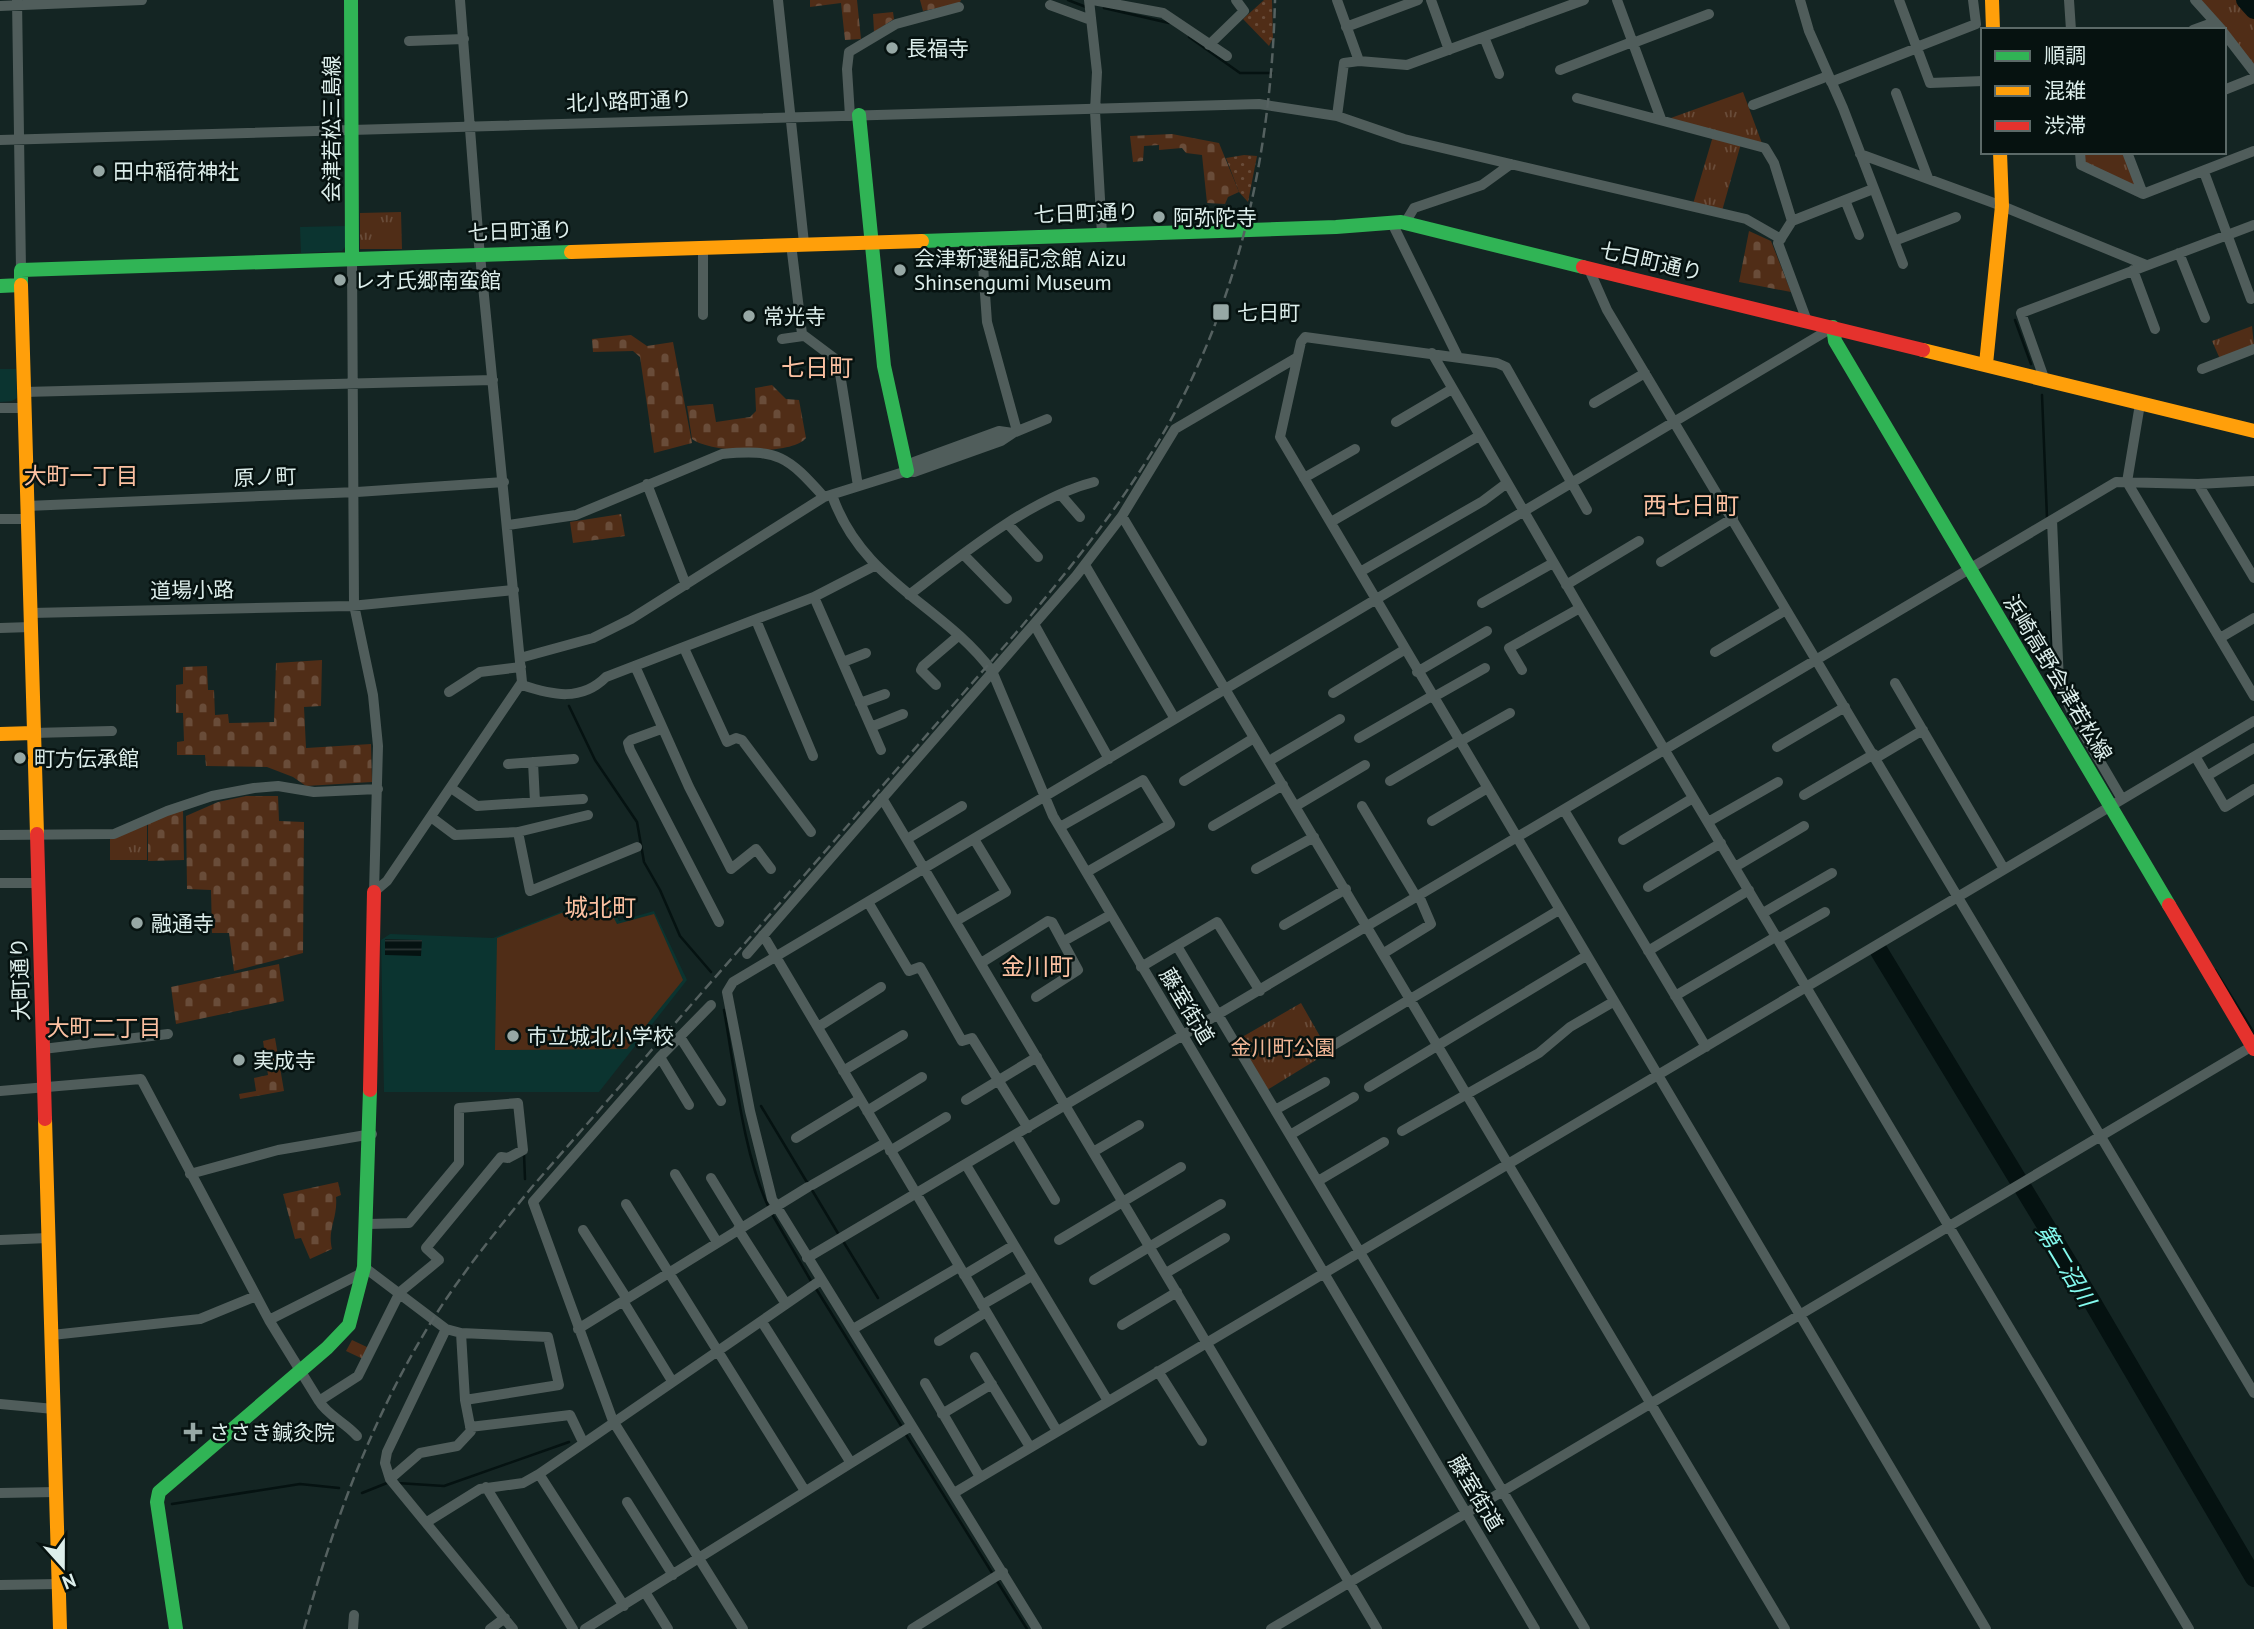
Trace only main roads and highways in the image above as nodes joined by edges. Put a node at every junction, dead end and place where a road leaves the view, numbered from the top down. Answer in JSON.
{"nodes":[{"id":1,"x":351,"y":0,"type":"edge"},
{"id":2,"x":1992,"y":0,"type":"edge"},
{"id":3,"x":1993,"y":28,"type":"edge"},
{"id":4,"x":855,"y":115,"type":"road end"},
{"id":5,"x":2000,"y":154,"type":"edge"},
{"id":6,"x":872,"y":241,"type":"junction"},
{"id":7,"x":352,"y":258,"type":"junction"},
{"id":8,"x":21,"y":270,"type":"joint"},
{"id":9,"x":21,"y":285,"type":"junction"},
{"id":10,"x":0,"y":286,"type":"edge"},
{"id":11,"x":1833,"y":327,"type":"junction"},
{"id":12,"x":1986,"y":364,"type":"junction"},
{"id":13,"x":2254,"y":431,"type":"edge"},
{"id":14,"x":907,"y":471,"type":"road end"},
{"id":15,"x":33,"y":733,"type":"junction"},
{"id":16,"x":0,"y":734,"type":"edge"},
{"id":17,"x":374,"y":892,"type":"road end"},
{"id":18,"x":2253,"y":1046,"type":"edge"},
{"id":19,"x":60,"y":1629,"type":"edge"},
{"id":20,"x":176,"y":1629,"type":"edge"}],
"edges":[{"from":1,"to":7,"type":"main road","name":"会津若松三島線"},
{"from":2,"to":3,"type":"main road"},
{"from":4,"to":6,"type":"main road"},
{"from":5,"to":12,"type":"main road"},
{"from":6,"to":7,"type":"main road","name":"七日町通り"},
{"from":6,"to":11,"type":"main road","name":"七日町通り"},
{"from":6,"to":14,"type":"main road"},
{"from":7,"to":8,"type":"main road","name":"七日町通り"},
{"from":8,"to":9,"type":"main road","name":"大町通り"},
{"from":9,"to":10,"type":"main road"},
{"from":9,"to":15,"type":"main road","name":"大町通り"},
{"from":11,"to":12,"type":"main road","name":"七日町通り"},
{"from":11,"to":18,"type":"main road","name":"浜崎高野会津若松線"},
{"from":12,"to":13,"type":"main road","name":"七日町通り"},
{"from":15,"to":16,"type":"main road"},
{"from":15,"to":19,"type":"main road","name":"大町通り"},
{"from":17,"to":20,"type":"main road"}]}
